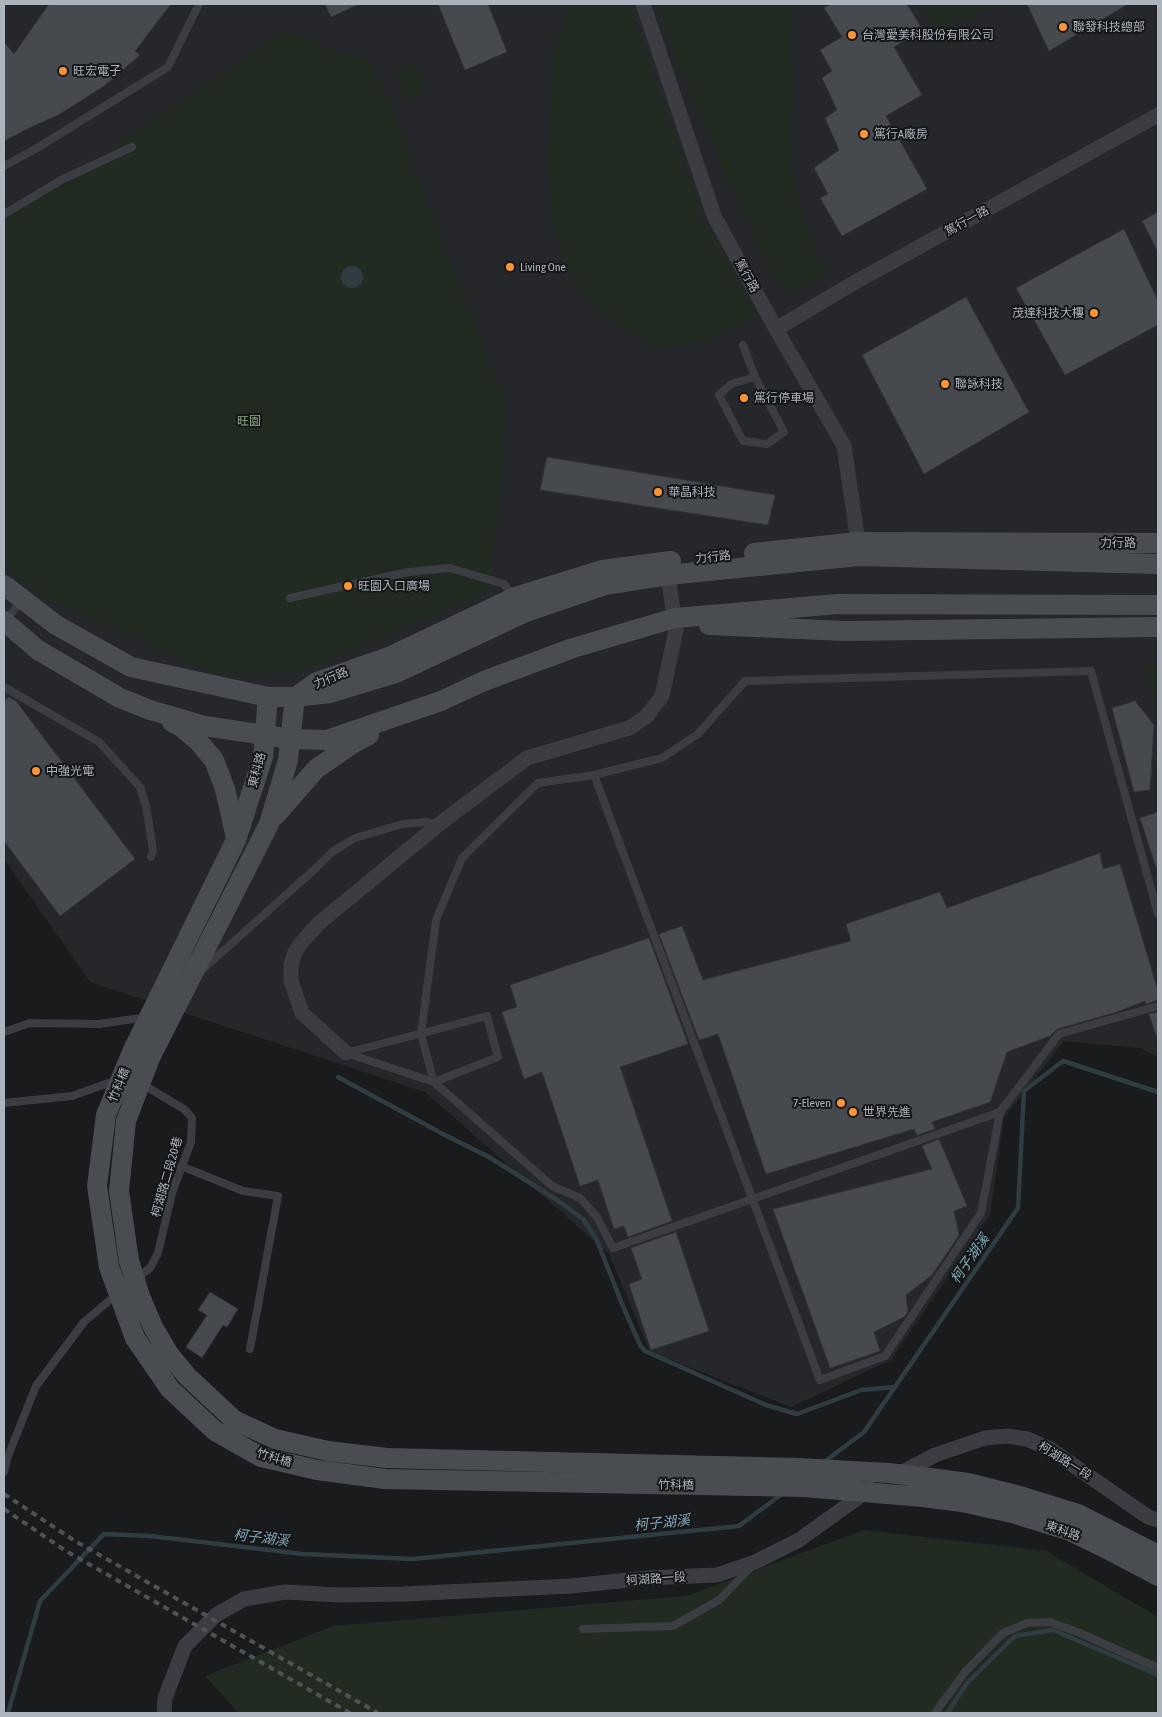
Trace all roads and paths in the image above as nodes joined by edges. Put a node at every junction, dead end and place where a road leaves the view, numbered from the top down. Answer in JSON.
{"nodes":[{"id":1,"x":199,"y":4,"type":"edge"},
{"id":2,"x":644,"y":4,"type":"edge"},
{"id":3,"x":1158,"y":115,"type":"edge"},
{"id":4,"x":132,"y":146,"type":"dead end"},
{"id":5,"x":4,"y":166,"type":"edge"},
{"id":6,"x":4,"y":214,"type":"edge"},
{"id":7,"x":776,"y":329,"type":"junction"},
{"id":8,"x":743,"y":345,"type":"dead end"},
{"id":9,"x":755,"y":377,"type":"junction"},
{"id":10,"x":858,"y":542,"type":"junction"},
{"id":11,"x":1158,"y":543,"type":"edge"},
{"id":12,"x":1158,"y":564,"type":"edge"},
{"id":13,"x":666,"y":568,"type":"junction"},
{"id":14,"x":4,"y":585,"type":"edge"},
{"id":15,"x":290,"y":598,"type":"dead end"},
{"id":16,"x":514,"y":598,"type":"junction"},
{"id":17,"x":22,"y":599,"type":"junction"},
{"id":18,"x":1158,"y":605,"type":"edge"},
{"id":19,"x":4,"y":622,"type":"edge"},
{"id":20,"x":675,"y":624,"type":"junction"},
{"id":21,"x":1158,"y":627,"type":"edge"},
{"id":22,"x":4,"y":687,"type":"edge"},
{"id":23,"x":268,"y":697,"type":"junction"},
{"id":24,"x":295,"y":697,"type":"junction"},
{"id":25,"x":441,"y":701,"type":"junction"},
{"id":26,"x":150,"y":710,"type":"junction"},
{"id":27,"x":264,"y":736,"type":"junction"},
{"id":28,"x":291,"y":739,"type":"junction"},
{"id":29,"x":594,"y":775,"type":"junction"},
{"id":30,"x":269,"y":824,"type":"junction"},
{"id":31,"x":438,"y":826,"type":"junction"},
{"id":32,"x":236,"y":840,"type":"junction"},
{"id":33,"x":151,"y":857,"type":"dead end"},
{"id":34,"x":1158,"y":914,"type":"edge"},
{"id":35,"x":167,"y":1005,"type":"dead end"},
{"id":36,"x":1158,"y":1006,"type":"edge"},
{"id":37,"x":160,"y":1017,"type":"dead end"},
{"id":38,"x":4,"y":1032,"type":"edge"},
{"id":39,"x":151,"y":1034,"type":"dead end"},
{"id":40,"x":421,"y":1034,"type":"junction"},
{"id":41,"x":346,"y":1053,"type":"junction"},
{"id":42,"x":136,"y":1081,"type":"dead end"},
{"id":43,"x":434,"y":1082,"type":"junction"},
{"id":44,"x":4,"y":1103,"type":"edge"},
{"id":45,"x":1000,"y":1112,"type":"junction"},
{"id":46,"x":181,"y":1166,"type":"junction"},
{"id":47,"x":753,"y":1199,"type":"junction"},
{"id":48,"x":250,"y":1349,"type":"dead end"},
{"id":49,"x":4,"y":1472,"type":"edge"},
{"id":50,"x":968,"y":1483,"type":"joint"},
{"id":51,"x":962,"y":1502,"type":"joint"},
{"id":52,"x":1158,"y":1520,"type":"edge"},
{"id":53,"x":1158,"y":1555,"type":"edge"},
{"id":54,"x":756,"y":1562,"type":"junction"},
{"id":55,"x":1158,"y":1576,"type":"edge"},
{"id":56,"x":584,"y":1629,"type":"dead end"},
{"id":57,"x":1158,"y":1668,"type":"edge"},
{"id":58,"x":164,"y":1713,"type":"edge"},
{"id":59,"x":935,"y":1713,"type":"edge"}],
"edges":[{"from":1,"to":5,"type":"lane"},
{"from":2,"to":7,"type":"street","name":"篤行路"},
{"from":3,"to":7,"type":"street","name":"篤行一路"},
{"from":4,"to":6,"type":"lane"},
{"from":7,"to":10,"type":"street","name":"篤行路"},
{"from":8,"to":9,"type":"lane"},
{"from":9,"to":9,"type":"lane"},
{"from":10,"to":11,"type":"street","name":"力行路"},
{"from":10,"to":13,"type":"street","name":"力行路"},
{"from":12,"to":13,"type":"street","name":"力行路"},
{"from":13,"to":16,"type":"street","name":"力行路"},
{"from":13,"to":20,"type":"street"},
{"from":13,"to":24,"type":"street","name":"力行路"},
{"from":14,"to":17,"type":"street","name":"力行路"},
{"from":15,"to":16,"type":"lane"},
{"from":16,"to":24,"type":"street","name":"力行路"},
{"from":17,"to":19,"type":"lane"},
{"from":17,"to":23,"type":"street","name":"力行路"},
{"from":18,"to":20,"type":"street"},
{"from":19,"to":26,"type":"street"},
{"from":20,"to":21,"type":"street"},
{"from":20,"to":25,"type":"street"},
{"from":20,"to":31,"type":"street"},
{"from":22,"to":33,"type":"lane"},
{"from":23,"to":24,"type":"street","name":"力行路"},
{"from":23,"to":27,"type":"street","name":"東科路"},
{"from":24,"to":28,"type":"street"},
{"from":25,"to":28,"type":"street"},
{"from":25,"to":30,"type":"street"},
{"from":26,"to":27,"type":"street"},
{"from":26,"to":32,"type":"street"},
{"from":27,"to":28,"type":"street"},
{"from":27,"to":32,"type":"street","name":"東科路"},
{"from":28,"to":30,"type":"street"},
{"from":29,"to":34,"type":"lane"},
{"from":29,"to":40,"type":"lane"},
{"from":29,"to":47,"type":"lane"},
{"from":30,"to":50,"type":"street","name":"竹科橋"},
{"from":31,"to":35,"type":"lane"},
{"from":31,"to":41,"type":"street"},
{"from":32,"to":51,"type":"street","name":"竹科橋"},
{"from":36,"to":45,"type":"lane"},
{"from":37,"to":38,"type":"lane"},
{"from":39,"to":44,"type":"lane"},
{"from":40,"to":41,"type":"lane"},
{"from":40,"to":43,"type":"lane"},
{"from":40,"to":43,"type":"lane"},
{"from":41,"to":43,"type":"lane"},
{"from":42,"to":46,"type":"lane","name":"柯湖路二段20巷"},
{"from":43,"to":47,"type":"lane"},
{"from":45,"to":47,"type":"lane"},
{"from":45,"to":47,"type":"lane"},
{"from":46,"to":48,"type":"lane"},
{"from":46,"to":49,"type":"lane","name":"柯湖路二段20巷"},
{"from":50,"to":53,"type":"street","name":"東科路"},
{"from":51,"to":55,"type":"street","name":"東科路"},
{"from":52,"to":54,"type":"street","name":"柯湖路一段"},
{"from":54,"to":56,"type":"lane"},
{"from":54,"to":58,"type":"street","name":"柯湖路一段"},
{"from":57,"to":59,"type":"lane"}]}
